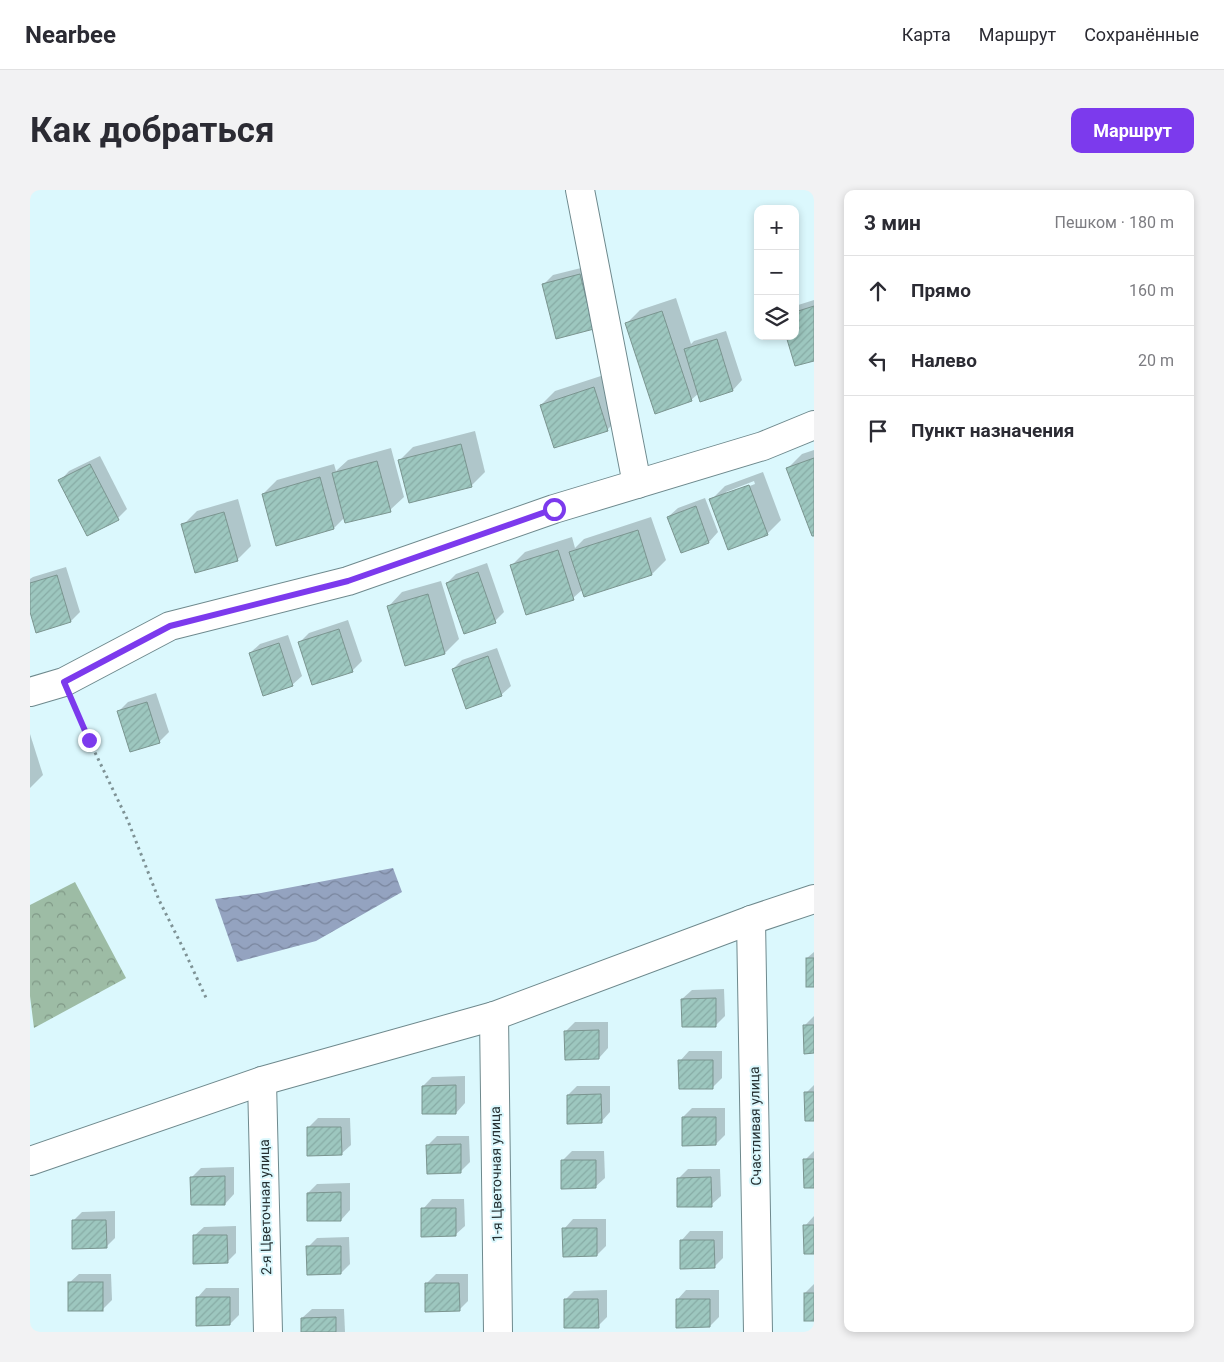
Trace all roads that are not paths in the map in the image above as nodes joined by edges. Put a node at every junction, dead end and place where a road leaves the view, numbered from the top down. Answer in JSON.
{"nodes":[{"id":1,"x":580,"y":190,"type":"edge"},
{"id":2,"x":814,"y":425,"type":"edge"},
{"id":3,"x":637,"y":484,"type":"junction"},
{"id":4,"x":30,"y":692,"type":"edge"},
{"id":5,"x":814,"y":899,"type":"edge"},
{"id":6,"x":751,"y":920,"type":"junction"},
{"id":7,"x":494,"y":1016,"type":"junction"},
{"id":8,"x":262,"y":1081,"type":"junction"},
{"id":9,"x":30,"y":1161,"type":"edge"},
{"id":10,"x":268,"y":1332,"type":"edge"},
{"id":11,"x":498,"y":1332,"type":"edge"},
{"id":12,"x":758,"y":1332,"type":"edge"}],
"edges":[{"from":1,"to":3,"type":"street"},
{"from":2,"to":3,"type":"street"},
{"from":3,"to":4,"type":"street"},
{"from":5,"to":6,"type":"street"},
{"from":6,"to":7,"type":"street"},
{"from":6,"to":12,"type":"street","name":"Счастливая улица"},
{"from":7,"to":8,"type":"street"},
{"from":7,"to":11,"type":"street","name":"1-я Цветочная улица"},
{"from":8,"to":9,"type":"street"},
{"from":8,"to":10,"type":"street","name":"2-я Цветочная улица"}]}
